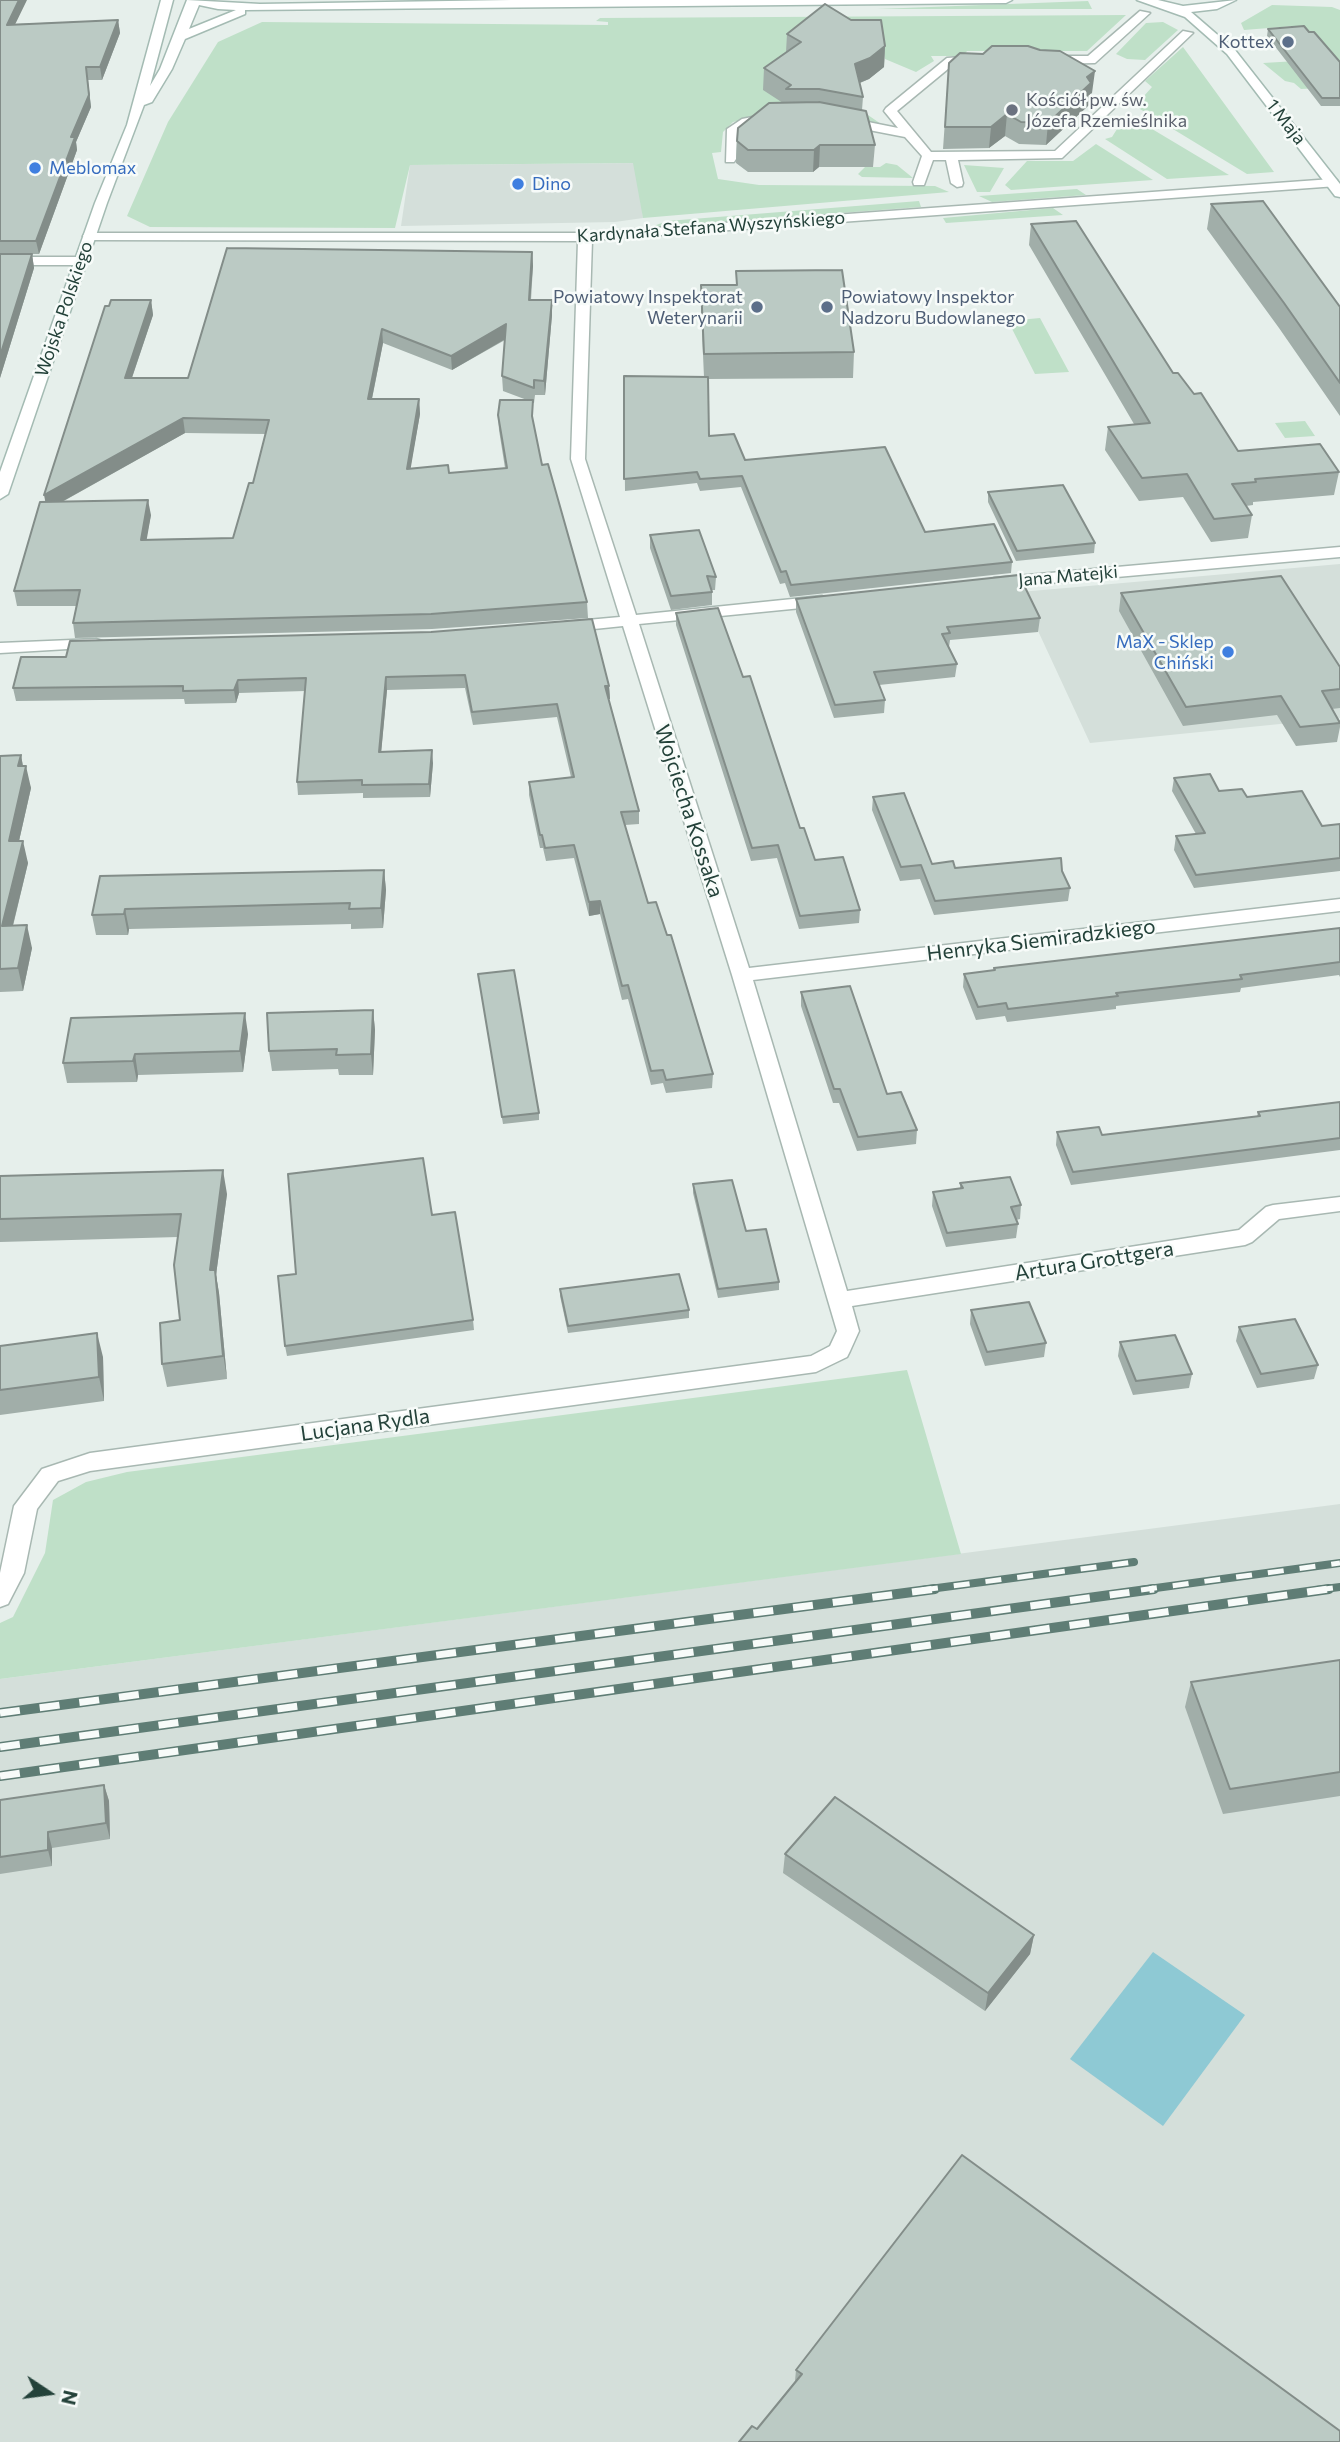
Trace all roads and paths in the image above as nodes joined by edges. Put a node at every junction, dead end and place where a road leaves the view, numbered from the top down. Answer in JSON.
{"nodes":[{"id":1,"x":167,"y":0,"type":"edge"},
{"id":2,"x":194,"y":0,"type":"edge"},
{"id":3,"x":213,"y":0,"type":"edge"},
{"id":4,"x":517,"y":0,"type":"edge"},
{"id":5,"x":1006,"y":0,"type":"edge"},
{"id":6,"x":1130,"y":0,"type":"edge"},
{"id":7,"x":1227,"y":2,"type":"edge"},
{"id":8,"x":558,"y":4,"type":"junction"},
{"id":9,"x":1146,"y":5,"type":"edge"},
{"id":10,"x":260,"y":7,"type":"junction"},
{"id":11,"x":1168,"y":7,"type":"junction"},
{"id":12,"x":162,"y":17,"type":"junction"},
{"id":13,"x":1187,"y":33,"type":"dead end"},
{"id":14,"x":181,"y":36,"type":"junction"},
{"id":15,"x":1231,"y":52,"type":"junction"},
{"id":16,"x":989,"y":60,"type":"edge"},
{"id":17,"x":1038,"y":60,"type":"edge"},
{"id":18,"x":787,"y":115,"type":"edge"},
{"id":19,"x":830,"y":119,"type":"edge"},
{"id":20,"x":133,"y":125,"type":"junction"},
{"id":21,"x":909,"y":134,"type":"junction"},
{"id":22,"x":951,"y":155,"type":"junction"},
{"id":23,"x":928,"y":156,"type":"junction"},
{"id":24,"x":730,"y":159,"type":"dead end"},
{"id":25,"x":919,"y":183,"type":"dead end"},
{"id":26,"x":957,"y":183,"type":"dead end"},
{"id":27,"x":1336,"y":188,"type":"edge"},
{"id":28,"x":90,"y":236,"type":"junction"},
{"id":29,"x":584,"y":237,"type":"junction"},
{"id":30,"x":0,"y":261,"type":"edge"},
{"id":31,"x":80,"y":261,"type":"junction"},
{"id":32,"x":0,"y":494,"type":"edge"},
{"id":33,"x":1340,"y":552,"type":"edge"},
{"id":34,"x":971,"y":586,"type":"edge"},
{"id":35,"x":834,"y":600,"type":"edge"},
{"id":36,"x":628,"y":622,"type":"junction"},
{"id":37,"x":550,"y":628,"type":"edge"},
{"id":38,"x":107,"y":644,"type":"edge"},
{"id":39,"x":0,"y":648,"type":"edge"},
{"id":40,"x":1340,"y":905,"type":"edge"},
{"id":41,"x":742,"y":975,"type":"junction"},
{"id":42,"x":1340,"y":1204,"type":"edge"},
{"id":43,"x":839,"y":1300,"type":"junction"},
{"id":44,"x":816,"y":1364,"type":"joint"},
{"id":45,"x":0,"y":1597,"type":"edge"}],
"edges":[{"from":1,"to":12,"type":"street","name":"Wojska Polskiego"},
{"from":2,"to":3,"type":"street"},
{"from":2,"to":10,"type":"street"},
{"from":2,"to":12,"type":"street"},
{"from":2,"to":14,"type":"street","name":"Wojska Polskiego"},
{"from":4,"to":8,"type":"street"},
{"from":5,"to":8,"type":"street"},
{"from":6,"to":9,"type":"street"},
{"from":7,"to":11,"type":"street"},
{"from":7,"to":15,"type":"street","name":"1 Maja"},
{"from":8,"to":10,"type":"street"},
{"from":9,"to":11,"type":"street"},
{"from":9,"to":17,"type":"street"},
{"from":10,"to":14,"type":"street"},
{"from":11,"to":15,"type":"street","name":"1 Maja"},
{"from":12,"to":20,"type":"street","name":"Wojska Polskiego"},
{"from":13,"to":22,"type":"street"},
{"from":14,"to":20,"type":"street","name":"Wojska Polskiego"},
{"from":15,"to":27,"type":"street","name":"1 Maja"},
{"from":16,"to":21,"type":"street"},
{"from":18,"to":24,"type":"street"},
{"from":19,"to":21,"type":"street"},
{"from":20,"to":28,"type":"street","name":"Wojska Polskiego"},
{"from":21,"to":23,"type":"street"},
{"from":22,"to":23,"type":"street"},
{"from":22,"to":26,"type":"street"},
{"from":23,"to":25,"type":"street"},
{"from":27,"to":29,"type":"street","name":"Kardynała Stefana Wyszyńskiego"},
{"from":28,"to":29,"type":"street","name":"Kardynała Stefana Wyszyńskiego"},
{"from":28,"to":31,"type":"street","name":"Wojska Polskiego"},
{"from":29,"to":36,"type":"street","name":"Wojciecha Kossaka"},
{"from":30,"to":31,"type":"street"},
{"from":31,"to":32,"type":"street","name":"Wojska Polskiego"},
{"from":33,"to":34,"type":"street","name":"Jana Matejki"},
{"from":35,"to":36,"type":"street"},
{"from":36,"to":37,"type":"street"},
{"from":36,"to":41,"type":"street","name":"Wojciecha Kossaka"},
{"from":38,"to":39,"type":"street"},
{"from":40,"to":41,"type":"street","name":"Henryka Siemiradzkiego"},
{"from":41,"to":43,"type":"street","name":"Wojciecha Kossaka"},
{"from":42,"to":43,"type":"street","name":"Artura Grottgera"},
{"from":43,"to":44,"type":"street","name":"Wojciecha Kossaka"},
{"from":44,"to":45,"type":"street","name":"Lucjana Rydla"}]}
